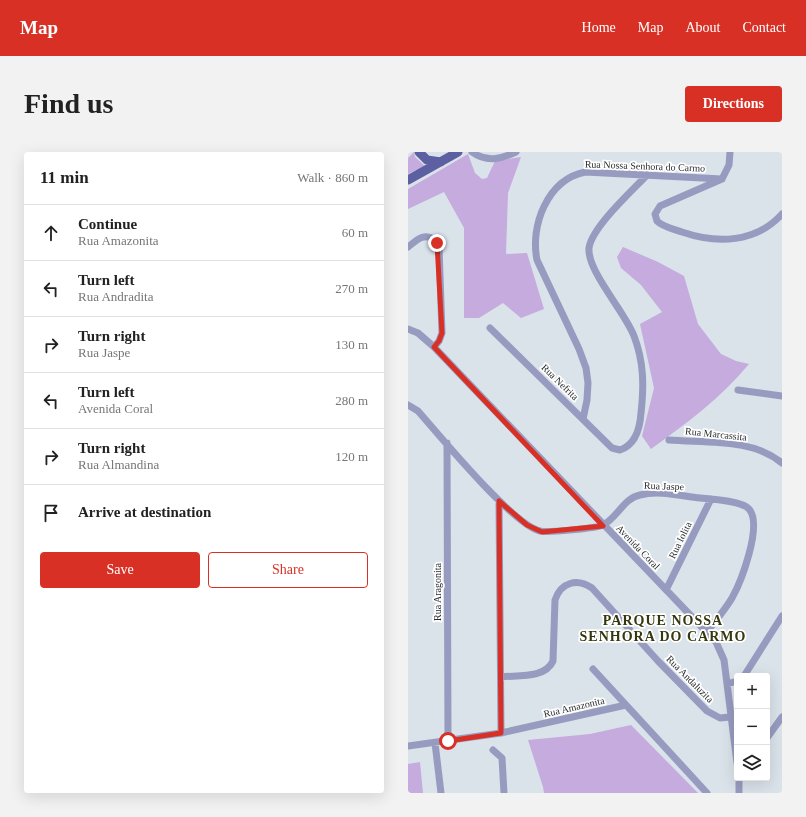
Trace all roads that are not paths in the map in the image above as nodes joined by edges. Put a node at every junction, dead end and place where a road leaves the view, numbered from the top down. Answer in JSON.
{"nodes":[{"id":1,"x":419,"y":152,"type":"edge"},
{"id":2,"x":458,"y":152,"type":"edge"},
{"id":3,"x":472,"y":152,"type":"edge"},
{"id":4,"x":516,"y":152,"type":"edge"},
{"id":5,"x":730,"y":152,"type":"edge"},
{"id":6,"x":480,"y":155,"type":"edge"},
{"id":7,"x":441,"y":162,"type":"junction"},
{"id":8,"x":647,"y":174,"type":"junction"},
{"id":9,"x":722,"y":179,"type":"junction"},
{"id":10,"x":408,"y":180,"type":"edge"},
{"id":11,"x":782,"y":214,"type":"edge"},
{"id":12,"x":408,"y":247,"type":"edge"},
{"id":13,"x":490,"y":328,"type":"dead end"},
{"id":14,"x":408,"y":329,"type":"edge"},
{"id":15,"x":434,"y":347,"type":"junction"},
{"id":16,"x":738,"y":390,"type":"dead end"},
{"id":17,"x":782,"y":396,"type":"edge"},
{"id":18,"x":408,"y":405,"type":"edge"},
{"id":19,"x":583,"y":419,"type":"junction"},
{"id":20,"x":669,"y":440,"type":"dead end"},
{"id":21,"x":447,"y":443,"type":"junction"},
{"id":22,"x":782,"y":463,"type":"edge"},
{"id":23,"x":711,"y":499,"type":"junction"},
{"id":24,"x":499,"y":501,"type":"junction"},
{"id":25,"x":603,"y":526,"type":"junction"},
{"id":26,"x":666,"y":590,"type":"junction"},
{"id":27,"x":782,"y":616,"type":"edge"},
{"id":28,"x":707,"y":632,"type":"junction"},
{"id":29,"x":593,"y":669,"type":"dead end"},
{"id":30,"x":746,"y":673,"type":"edge"},
{"id":31,"x":501,"y":676,"type":"junction"},
{"id":32,"x":734,"y":682,"type":"edge"},
{"id":33,"x":727,"y":684,"type":"junction"},
{"id":34,"x":626,"y":705,"type":"junction"},
{"id":35,"x":730,"y":717,"type":"junction"},
{"id":36,"x":782,"y":717,"type":"edge"},
{"id":37,"x":501,"y":733,"type":"junction"},
{"id":38,"x":770,"y":734,"type":"edge"},
{"id":39,"x":448,"y":741,"type":"junction"},
{"id":40,"x":435,"y":742,"type":"junction"},
{"id":41,"x":734,"y":745,"type":"edge"},
{"id":42,"x":408,"y":746,"type":"edge"},
{"id":43,"x":493,"y":750,"type":"dead end"},
{"id":44,"x":739,"y":781,"type":"edge"},
{"id":45,"x":441,"y":793,"type":"edge"},
{"id":46,"x":504,"y":793,"type":"edge"},
{"id":47,"x":707,"y":793,"type":"edge"},
{"id":48,"x":739,"y":793,"type":"edge"}],
"edges":[{"from":1,"to":7,"type":"main road"},
{"from":2,"to":7,"type":"main road"},
{"from":3,"to":6,"type":"street"},
{"from":4,"to":6,"type":"street"},
{"from":5,"to":9,"type":"street"},
{"from":7,"to":10,"type":"main road"},
{"from":8,"to":9,"type":"street","name":"Rua Nossa Senhora do Carmo"},
{"from":8,"to":19,"type":"street","name":"Rua Nossa Senhora do Carmo"},
{"from":8,"to":19,"type":"street","name":"Rua Nefrita"},
{"from":9,"to":11,"type":"street"},
{"from":12,"to":15,"type":"street"},
{"from":13,"to":19,"type":"street","name":"Rua Nefrita"},
{"from":14,"to":15,"type":"street","name":"Avenida Coral"},
{"from":15,"to":25,"type":"street","name":"Avenida Coral"},
{"from":16,"to":17,"type":"street"},
{"from":18,"to":21,"type":"street"},
{"from":20,"to":22,"type":"street","name":"Rua Marcassita"},
{"from":21,"to":24,"type":"street"},
{"from":21,"to":39,"type":"street","name":"Rua Aragonita"},
{"from":23,"to":25,"type":"street","name":"Rua Jaspe"},
{"from":23,"to":26,"type":"street","name":"Rua Iolita"},
{"from":23,"to":28,"type":"street","name":"Rua Jaspe"},
{"from":24,"to":25,"type":"street"},
{"from":24,"to":31,"type":"street"},
{"from":25,"to":26,"type":"street","name":"Avenida Coral"},
{"from":26,"to":28,"type":"street","name":"Avenida Coral"},
{"from":27,"to":30,"type":"street"},
{"from":28,"to":33,"type":"street","name":"Avenida Coral"},
{"from":29,"to":34,"type":"street"},
{"from":31,"to":35,"type":"street","name":"Rua Andaluzita"},
{"from":31,"to":37,"type":"street"},
{"from":32,"to":33,"type":"street"},
{"from":33,"to":35,"type":"street","name":"Avenida Coral"},
{"from":34,"to":37,"type":"street","name":"Rua Amazonita"},
{"from":34,"to":47,"type":"street"},
{"from":35,"to":41,"type":"street","name":"Avenida Coral"},
{"from":36,"to":38,"type":"street"},
{"from":37,"to":39,"type":"street","name":"Rua Amazonita"},
{"from":39,"to":40,"type":"street","name":"Rua Amazonita"},
{"from":40,"to":42,"type":"street","name":"Rua Amazonita"},
{"from":40,"to":45,"type":"street"},
{"from":43,"to":46,"type":"street"},
{"from":44,"to":48,"type":"street"}]}
